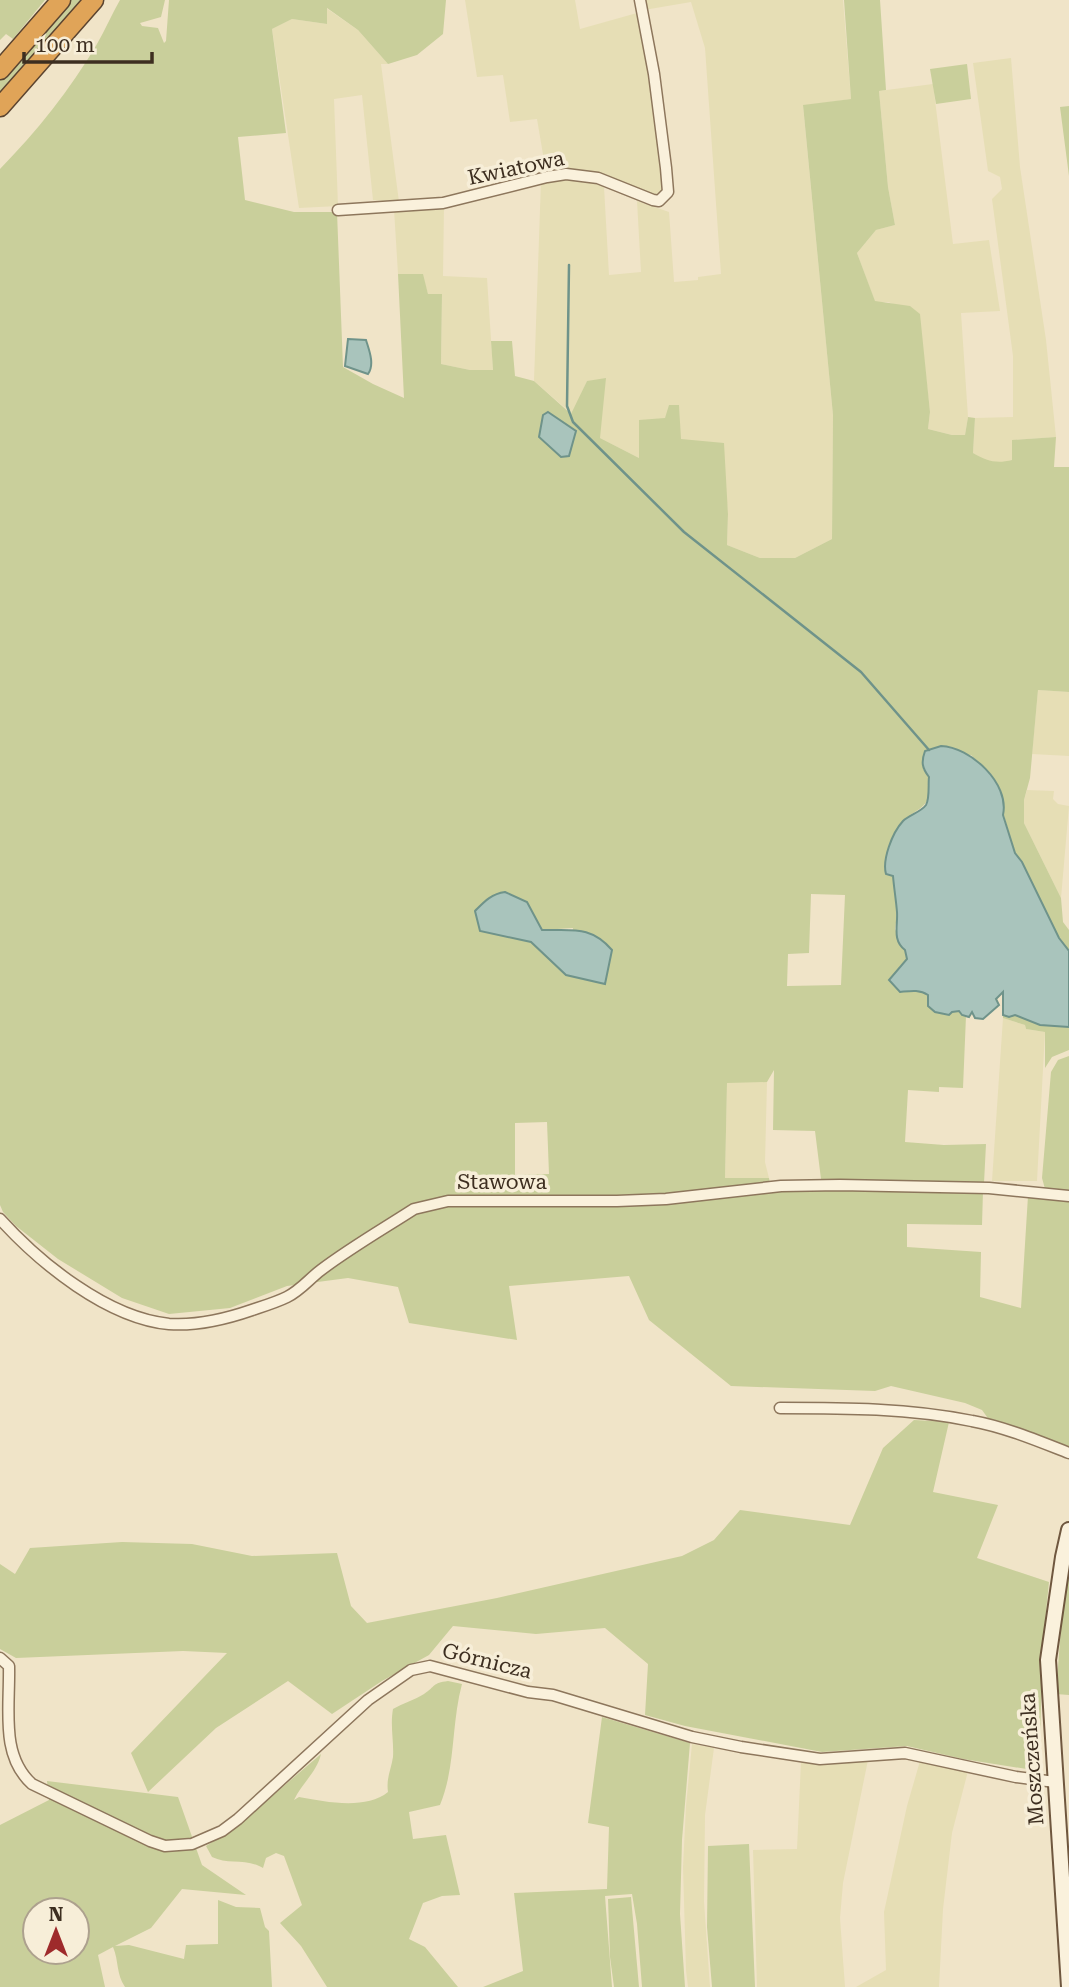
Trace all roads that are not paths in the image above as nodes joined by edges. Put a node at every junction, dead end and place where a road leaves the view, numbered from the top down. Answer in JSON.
{"nodes":[{"id":1,"x":61,"y":0,"type":"edge"},
{"id":2,"x":94,"y":0,"type":"edge"},
{"id":3,"x":640,"y":0,"type":"edge"},
{"id":4,"x":0,"y":70,"type":"edge"},
{"id":5,"x":0,"y":107,"type":"edge"},
{"id":6,"x":338,"y":210,"type":"dead end"},
{"id":7,"x":1069,"y":1196,"type":"edge"},
{"id":8,"x":0,"y":1219,"type":"edge"},
{"id":9,"x":780,"y":1408,"type":"dead end"},
{"id":10,"x":1069,"y":1453,"type":"edge"},
{"id":11,"x":1069,"y":1530,"type":"edge"},
{"id":12,"x":0,"y":1658,"type":"edge"},
{"id":13,"x":1055,"y":1782,"type":"junction"},
{"id":14,"x":1069,"y":1987,"type":"edge"}],
"edges":[{"from":1,"to":4,"type":"highway"},
{"from":2,"to":5,"type":"highway"},
{"from":3,"to":6,"type":"street","name":"Kwiatowa"},
{"from":7,"to":8,"type":"street","name":"Stawowa"},
{"from":9,"to":10,"type":"street"},
{"from":11,"to":13,"type":"street","name":"Moszczeńska"},
{"from":12,"to":13,"type":"street","name":"Górnicza"},
{"from":13,"to":14,"type":"street","name":"Moszczeńska"}]}
